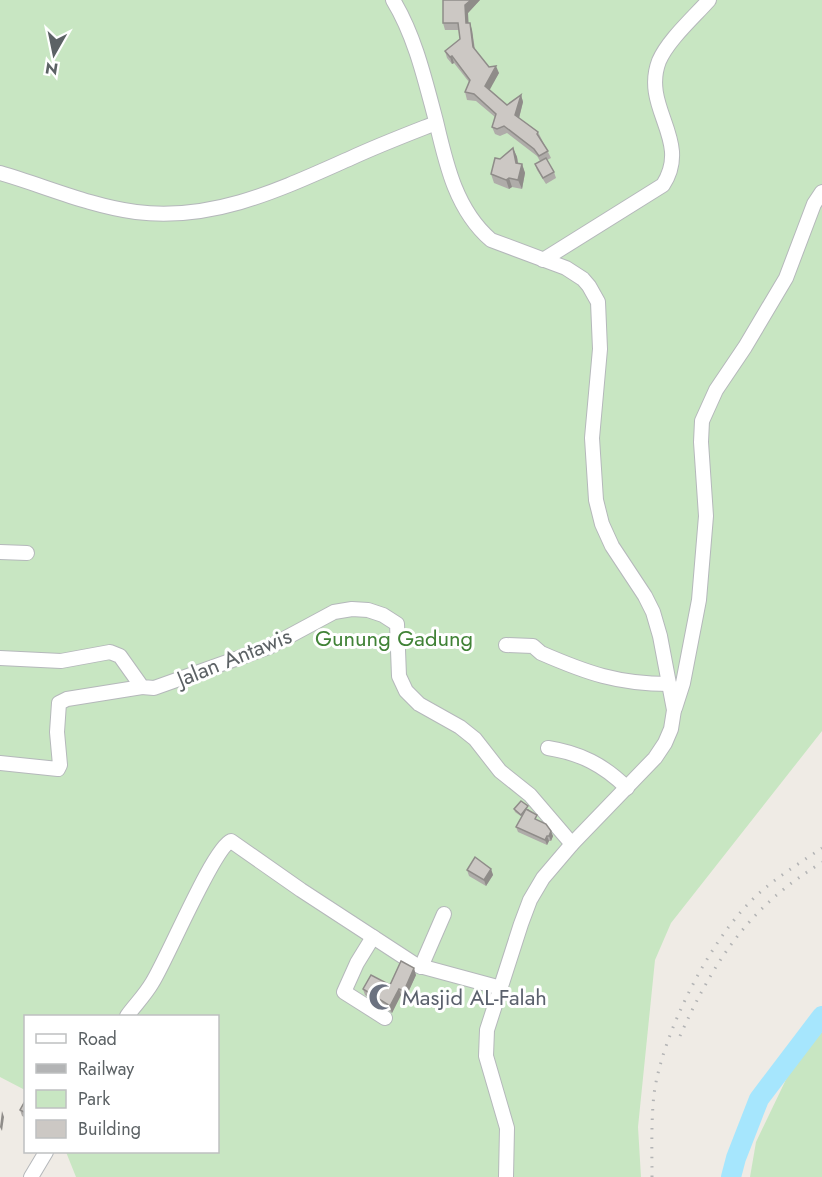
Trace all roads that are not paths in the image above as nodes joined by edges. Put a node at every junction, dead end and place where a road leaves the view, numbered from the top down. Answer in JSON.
{"nodes":[{"id":1,"x":393,"y":0,"type":"edge"},
{"id":2,"x":709,"y":0,"type":"edge"},
{"id":3,"x":436,"y":123,"type":"junction"},
{"id":4,"x":0,"y":173,"type":"edge"},
{"id":5,"x":822,"y":192,"type":"edge"},
{"id":6,"x":543,"y":260,"type":"junction"},
{"id":7,"x":0,"y":552,"type":"edge"},
{"id":8,"x":27,"y":552,"type":"dead end"},
{"id":9,"x":506,"y":645,"type":"dead end"},
{"id":10,"x":0,"y":658,"type":"edge"},
{"id":11,"x":669,"y":684,"type":"junction"},
{"id":12,"x":142,"y":687,"type":"junction"},
{"id":13,"x":674,"y":710,"type":"junction"},
{"id":14,"x":548,"y":748,"type":"dead end"},
{"id":15,"x":0,"y":763,"type":"edge"},
{"id":16,"x":627,"y":788,"type":"junction"},
{"id":17,"x":572,"y":844,"type":"junction"},
{"id":18,"x":444,"y":914,"type":"dead end"},
{"id":19,"x":373,"y":937,"type":"junction"},
{"id":20,"x":421,"y":968,"type":"junction"},
{"id":21,"x":501,"y":988,"type":"junction"},
{"id":22,"x":129,"y":1015,"type":"edge"},
{"id":23,"x":385,"y":1018,"type":"dead end"},
{"id":24,"x":45,"y":1153,"type":"edge"},
{"id":25,"x":31,"y":1177,"type":"edge"},
{"id":26,"x":506,"y":1177,"type":"edge"}],
"edges":[{"from":1,"to":3,"type":"street"},
{"from":2,"to":6,"type":"street"},
{"from":3,"to":4,"type":"street"},
{"from":3,"to":6,"type":"street"},
{"from":5,"to":13,"type":"street"},
{"from":6,"to":11,"type":"street"},
{"from":7,"to":8,"type":"street"},
{"from":9,"to":11,"type":"street"},
{"from":10,"to":12,"type":"street"},
{"from":11,"to":13,"type":"street"},
{"from":12,"to":15,"type":"street"},
{"from":12,"to":17,"type":"street","name":"Jalan Antawis"},
{"from":13,"to":16,"type":"street"},
{"from":14,"to":16,"type":"street"},
{"from":16,"to":17,"type":"street"},
{"from":17,"to":21,"type":"street"},
{"from":18,"to":20,"type":"street"},
{"from":19,"to":20,"type":"street"},
{"from":19,"to":22,"type":"street"},
{"from":19,"to":23,"type":"street"},
{"from":20,"to":21,"type":"street"},
{"from":21,"to":26,"type":"street"},
{"from":24,"to":25,"type":"street"}]}
